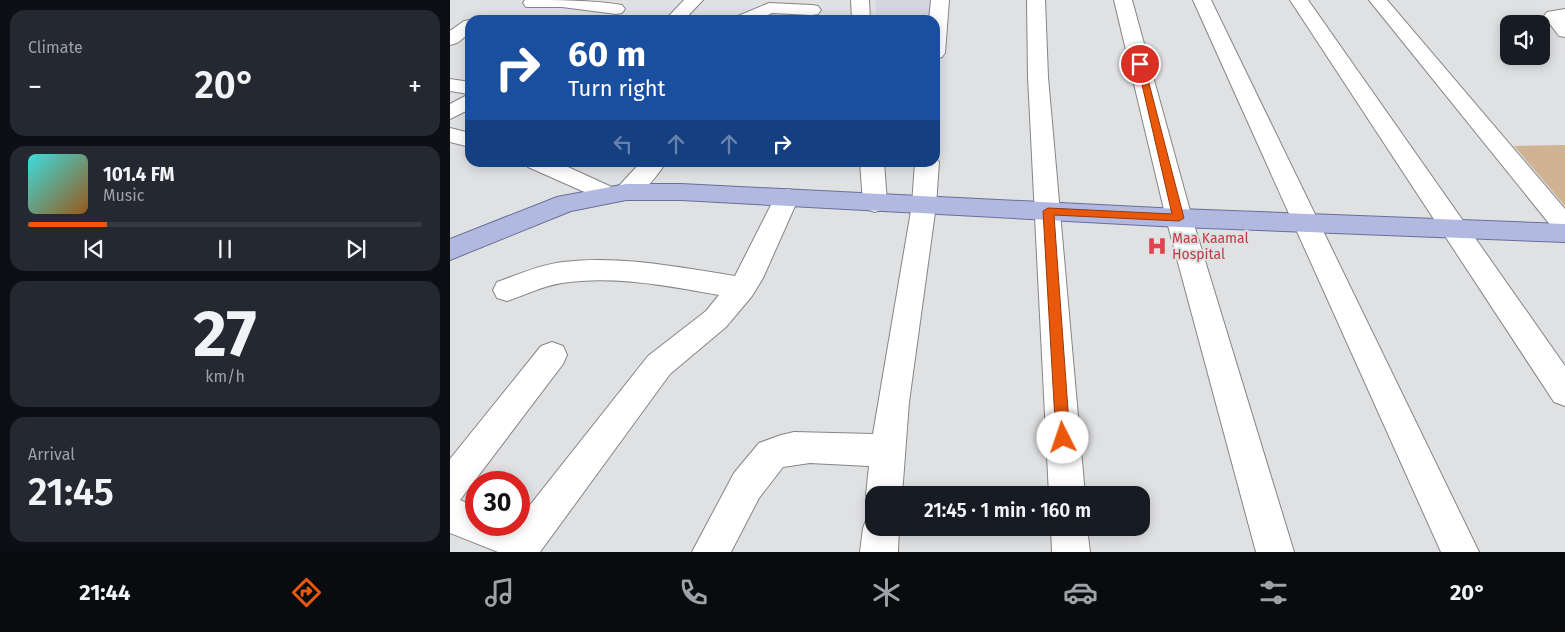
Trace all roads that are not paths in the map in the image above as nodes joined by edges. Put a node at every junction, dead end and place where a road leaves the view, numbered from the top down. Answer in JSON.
{"nodes":[{"id":1,"x":631,"y":0,"type":"edge"},
{"id":2,"x":694,"y":0,"type":"edge"},
{"id":3,"x":860,"y":0,"type":"edge"},
{"id":4,"x":940,"y":0,"type":"edge"},
{"id":5,"x":1036,"y":0,"type":"edge"},
{"id":6,"x":1123,"y":0,"type":"edge"},
{"id":7,"x":1202,"y":0,"type":"edge"},
{"id":8,"x":1299,"y":0,"type":"edge"},
{"id":9,"x":1378,"y":0,"type":"edge"},
{"id":10,"x":532,"y":3,"type":"dead end"},
{"id":11,"x":616,"y":9,"type":"junction"},
{"id":12,"x":811,"y":10,"type":"edge"},
{"id":13,"x":1565,"y":14,"type":"edge"},
{"id":14,"x":607,"y":15,"type":"edge"},
{"id":15,"x":679,"y":15,"type":"edge"},
{"id":16,"x":754,"y":15,"type":"edge"},
{"id":17,"x":861,"y":15,"type":"edge"},
{"id":18,"x":939,"y":15,"type":"edge"},
{"id":19,"x":1565,"y":32,"type":"edge"},
{"id":20,"x":450,"y":85,"type":"edge"},
{"id":21,"x":465,"y":87,"type":"edge"},
{"id":22,"x":465,"y":103,"type":"edge"},
{"id":23,"x":450,"y":112,"type":"edge"},
{"id":24,"x":450,"y":134,"type":"edge"},
{"id":25,"x":465,"y":138,"type":"edge"},
{"id":26,"x":552,"y":167,"type":"edge"},
{"id":27,"x":649,"y":167,"type":"edge"},
{"id":28,"x":872,"y":167,"type":"edge"},
{"id":29,"x":927,"y":167,"type":"edge"},
{"id":30,"x":617,"y":193,"type":"junction"},
{"id":31,"x":787,"y":197,"type":"junction"},
{"id":32,"x":875,"y":202,"type":"junction"},
{"id":33,"x":924,"y":205,"type":"junction"},
{"id":34,"x":1048,"y":211,"type":"junction"},
{"id":35,"x":1179,"y":218,"type":"junction"},
{"id":36,"x":1306,"y":221,"type":"junction"},
{"id":37,"x":1565,"y":226,"type":"edge"},
{"id":38,"x":1452,"y":227,"type":"junction"},
{"id":39,"x":1565,"y":233,"type":"edge"},
{"id":40,"x":450,"y":250,"type":"edge"},
{"id":41,"x":742,"y":288,"type":"junction"},
{"id":42,"x":507,"y":290,"type":"dead end"},
{"id":43,"x":552,"y":355,"type":"dead end"},
{"id":44,"x":1565,"y":392,"type":"edge"},
{"id":45,"x":888,"y":451,"type":"junction"},
{"id":46,"x":885,"y":486,"type":"edge"},
{"id":47,"x":1066,"y":486,"type":"edge"},
{"id":48,"x":450,"y":487,"type":"edge"},
{"id":49,"x":450,"y":515,"type":"edge"},
{"id":50,"x":465,"y":521,"type":"edge"},
{"id":51,"x":499,"y":536,"type":"edge"},
{"id":52,"x":880,"y":536,"type":"edge"},
{"id":53,"x":1070,"y":536,"type":"edge"},
{"id":54,"x":521,"y":547,"type":"edge"},
{"id":55,"x":711,"y":552,"type":"edge"},
{"id":56,"x":879,"y":552,"type":"edge"},
{"id":57,"x":1071,"y":552,"type":"edge"},
{"id":58,"x":1276,"y":552,"type":"edge"},
{"id":59,"x":1460,"y":552,"type":"edge"}],
"edges":[{"from":1,"to":11,"type":"street"},
{"from":2,"to":15,"type":"street"},
{"from":3,"to":17,"type":"street"},
{"from":4,"to":18,"type":"street"},
{"from":5,"to":34,"type":"street"},
{"from":6,"to":35,"type":"street"},
{"from":7,"to":36,"type":"street"},
{"from":8,"to":38,"type":"street"},
{"from":9,"to":37,"type":"street"},
{"from":10,"to":11,"type":"street"},
{"from":11,"to":14,"type":"street"},
{"from":12,"to":16,"type":"street"},
{"from":13,"to":19,"type":"street"},
{"from":20,"to":21,"type":"street"},
{"from":22,"to":23,"type":"street"},
{"from":24,"to":25,"type":"street"},
{"from":26,"to":30,"type":"street"},
{"from":27,"to":30,"type":"street"},
{"from":28,"to":32,"type":"street"},
{"from":29,"to":33,"type":"street"},
{"from":30,"to":31,"type":"main road"},
{"from":30,"to":40,"type":"main road"},
{"from":31,"to":32,"type":"main road"},
{"from":31,"to":41,"type":"street"},
{"from":32,"to":33,"type":"main road"},
{"from":33,"to":34,"type":"main road"},
{"from":33,"to":45,"type":"street"},
{"from":34,"to":35,"type":"main road"},
{"from":34,"to":47,"type":"street"},
{"from":35,"to":36,"type":"main road"},
{"from":35,"to":58,"type":"street"},
{"from":36,"to":38,"type":"main road"},
{"from":36,"to":59,"type":"street"},
{"from":38,"to":39,"type":"main road"},
{"from":38,"to":44,"type":"street"},
{"from":41,"to":42,"type":"street"},
{"from":41,"to":54,"type":"street"},
{"from":43,"to":48,"type":"street"},
{"from":45,"to":46,"type":"street"},
{"from":45,"to":55,"type":"street"},
{"from":49,"to":50,"type":"street"},
{"from":51,"to":54,"type":"street"},
{"from":52,"to":56,"type":"street"},
{"from":53,"to":57,"type":"street"}]}
